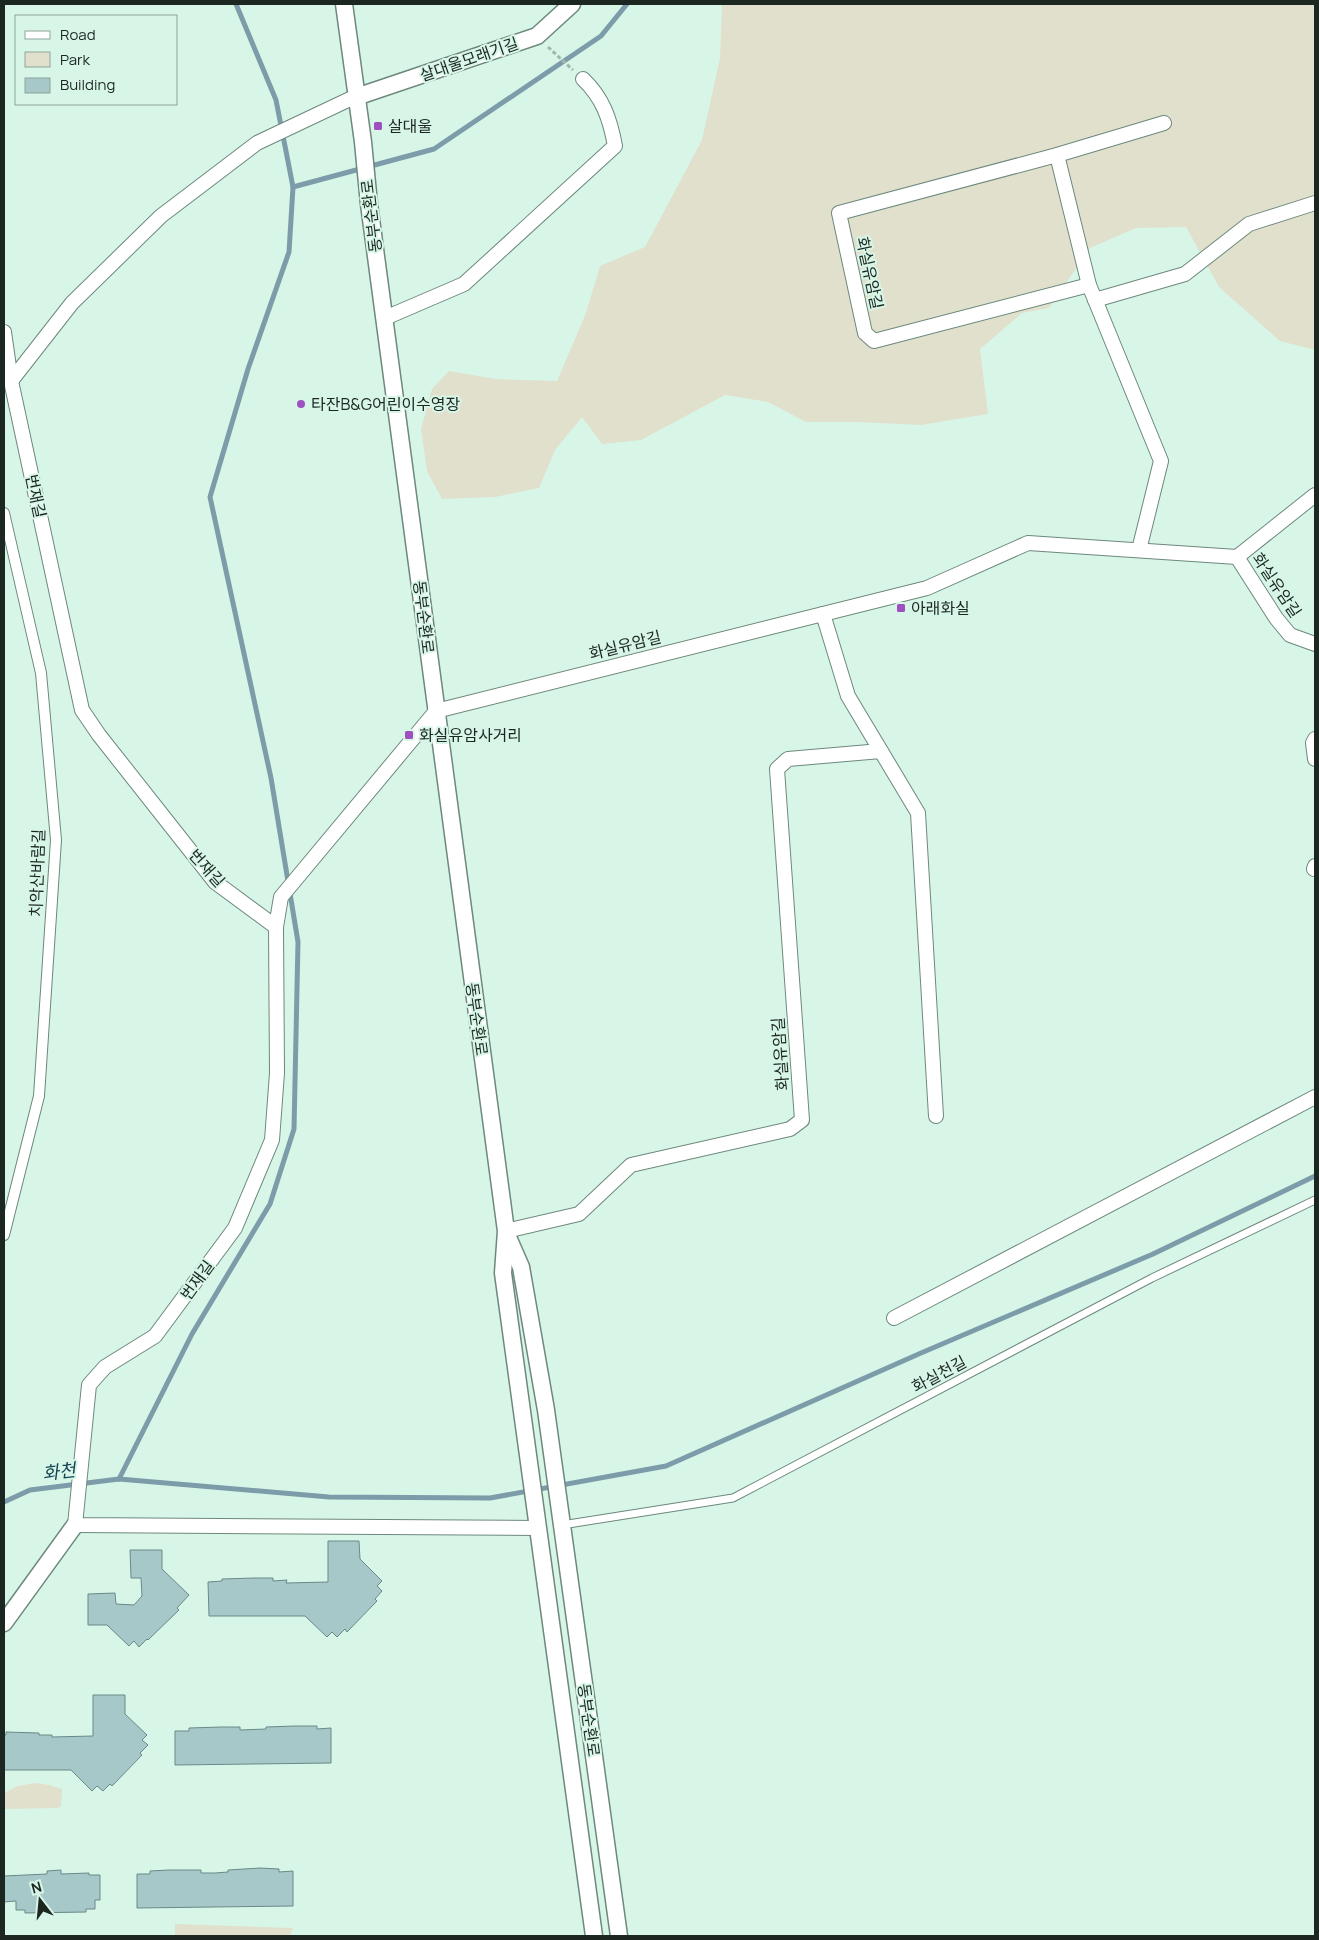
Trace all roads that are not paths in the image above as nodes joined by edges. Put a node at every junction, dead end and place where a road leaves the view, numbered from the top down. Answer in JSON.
{"nodes":[{"id":1,"x":344,"y":4,"type":"edge"},
{"id":2,"x":572,"y":4,"type":"edge"},
{"id":3,"x":583,"y":79,"type":"road end"},
{"id":4,"x":353,"y":98,"type":"junction"},
{"id":5,"x":1164,"y":123,"type":"dead end"},
{"id":6,"x":1057,"y":155,"type":"junction"},
{"id":7,"x":1315,"y":203,"type":"edge"},
{"id":8,"x":1088,"y":285,"type":"junction"},
{"id":9,"x":1095,"y":300,"type":"junction"},
{"id":10,"x":385,"y":318,"type":"junction"},
{"id":11,"x":4,"y":332,"type":"edge"},
{"id":12,"x":11,"y":381,"type":"junction"},
{"id":13,"x":1315,"y":495,"type":"edge"},
{"id":14,"x":4,"y":513,"type":"edge"},
{"id":15,"x":1139,"y":550,"type":"junction"},
{"id":16,"x":1237,"y":557,"type":"junction"},
{"id":17,"x":823,"y":614,"type":"junction"},
{"id":18,"x":1315,"y":644,"type":"edge"},
{"id":19,"x":436,"y":711,"type":"junction"},
{"id":20,"x":1315,"y":739,"type":"edge"},
{"id":21,"x":881,"y":750,"type":"junction"},
{"id":22,"x":1315,"y":759,"type":"edge"},
{"id":23,"x":276,"y":927,"type":"junction"},
{"id":24,"x":1315,"y":1098,"type":"edge"},
{"id":25,"x":936,"y":1116,"type":"dead end"},
{"id":26,"x":1315,"y":1200,"type":"edge"},
{"id":27,"x":506,"y":1231,"type":"junction"},
{"id":28,"x":4,"y":1235,"type":"edge"},
{"id":29,"x":894,"y":1318,"type":"dead end"},
{"id":30,"x":76,"y":1519,"type":"junction"},
{"id":31,"x":562,"y":1525,"type":"junction"},
{"id":32,"x":537,"y":1528,"type":"junction"},
{"id":33,"x":4,"y":1623,"type":"edge"},
{"id":34,"x":594,"y":1936,"type":"edge"},
{"id":35,"x":619,"y":1936,"type":"edge"}],
"edges":[{"from":1,"to":4,"type":"street","name":"동부순환로"},
{"from":2,"to":4,"type":"street","name":"살대울모래기길"},
{"from":3,"to":10,"type":"street"},
{"from":4,"to":10,"type":"street","name":"동부순환로"},
{"from":4,"to":12,"type":"street"},
{"from":5,"to":6,"type":"street","name":"화실유암길"},
{"from":6,"to":8,"type":"street"},
{"from":6,"to":8,"type":"street","name":"화실유암길"},
{"from":7,"to":9,"type":"street"},
{"from":8,"to":9,"type":"street"},
{"from":9,"to":15,"type":"street"},
{"from":10,"to":19,"type":"street","name":"동부순환로"},
{"from":11,"to":12,"type":"street","name":"번재길"},
{"from":12,"to":23,"type":"street","name":"번재길"},
{"from":13,"to":16,"type":"street","name":"화실유암길"},
{"from":14,"to":28,"type":"street","name":"치악산바람길"},
{"from":15,"to":16,"type":"street","name":"화실유암길"},
{"from":15,"to":17,"type":"street","name":"화실유암길"},
{"from":16,"to":18,"type":"street","name":"화실유암길"},
{"from":17,"to":19,"type":"street","name":"화실유암길"},
{"from":17,"to":21,"type":"street"},
{"from":19,"to":23,"type":"street"},
{"from":19,"to":27,"type":"street","name":"동부순환로"},
{"from":20,"to":22,"type":"street"},
{"from":21,"to":25,"type":"street"},
{"from":21,"to":27,"type":"street","name":"화실유암길"},
{"from":23,"to":30,"type":"street","name":"번재길"},
{"from":24,"to":29,"type":"street"},
{"from":26,"to":31,"type":"lane","name":"화실천길"},
{"from":27,"to":31,"type":"street","name":"동부순환로"},
{"from":27,"to":32,"type":"street","name":"동부순환로"},
{"from":30,"to":32,"type":"street"},
{"from":30,"to":33,"type":"street"},
{"from":31,"to":32,"type":"street"},
{"from":31,"to":35,"type":"street","name":"동부순환로"},
{"from":32,"to":34,"type":"street","name":"동부순환로"}]}
